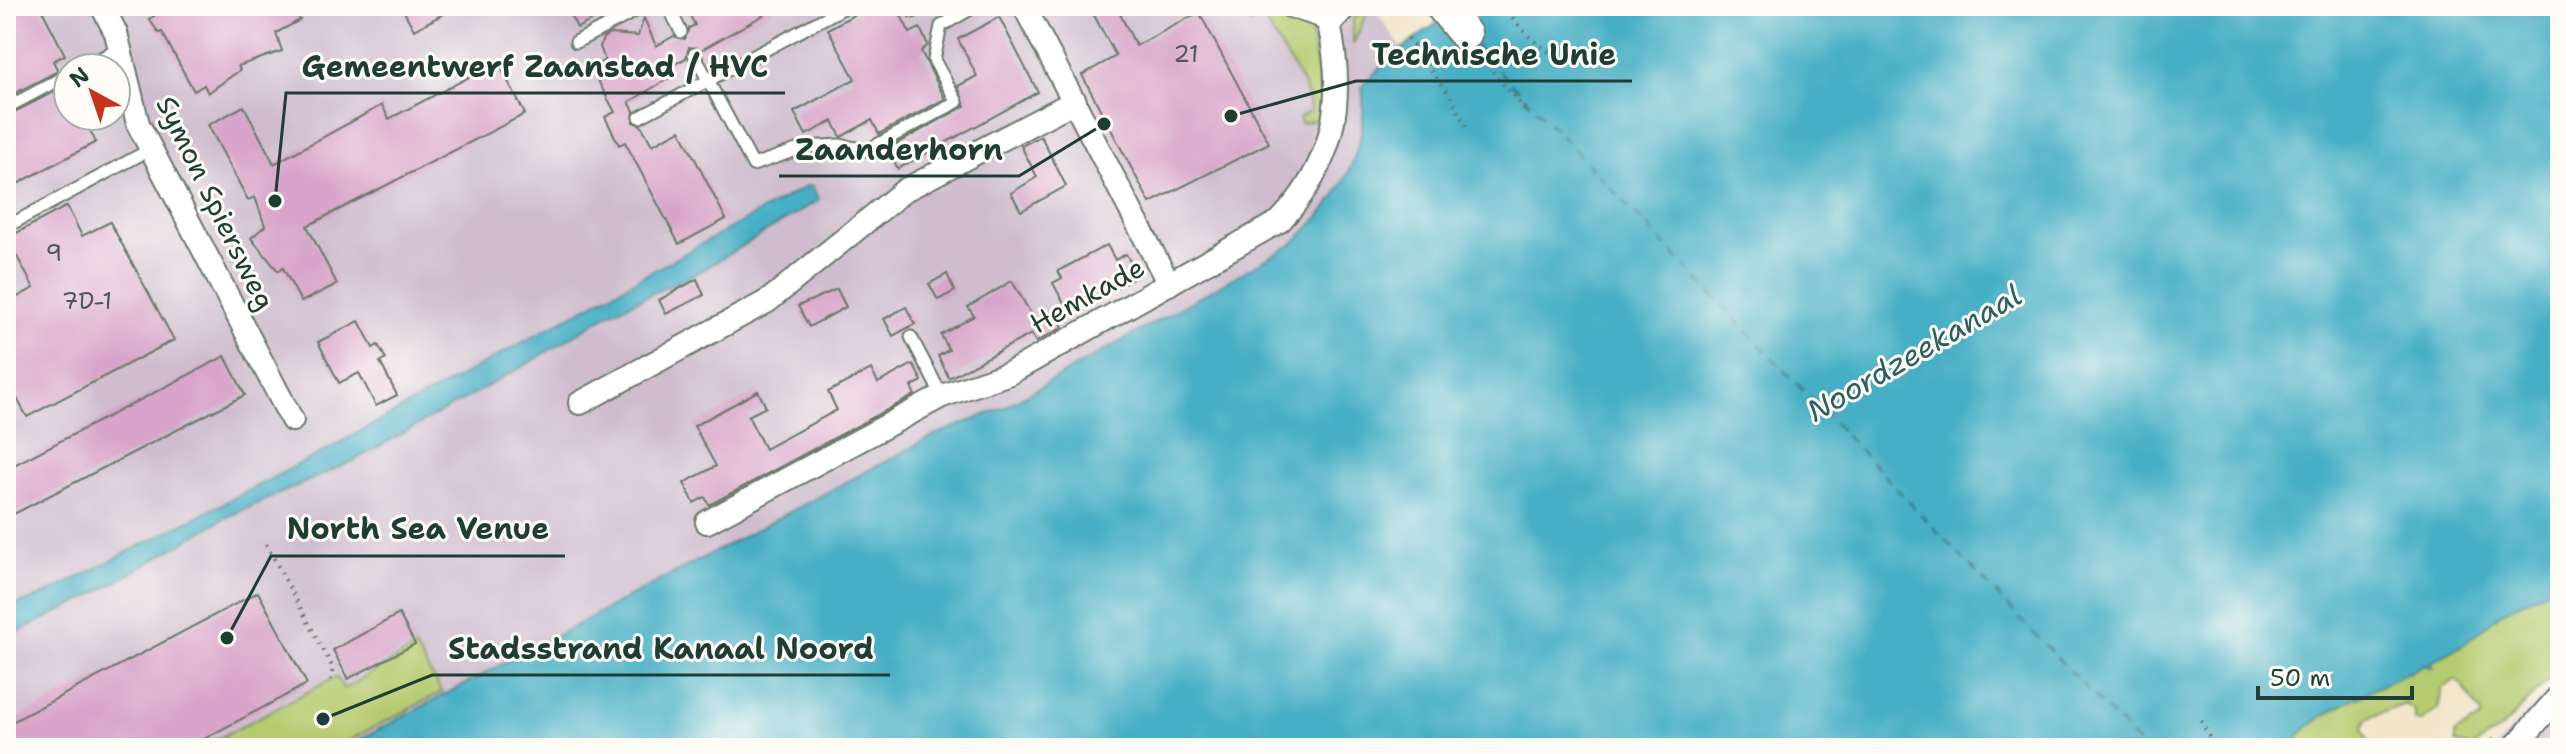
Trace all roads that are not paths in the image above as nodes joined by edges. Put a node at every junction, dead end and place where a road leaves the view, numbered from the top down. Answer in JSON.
{"nodes":[{"id":1,"x":102,"y":6,"type":"edge"},
{"id":2,"x":645,"y":6,"type":"edge"},
{"id":3,"x":668,"y":6,"type":"edge"},
{"id":4,"x":847,"y":6,"type":"edge"},
{"id":5,"x":910,"y":6,"type":"edge"},
{"id":6,"x":923,"y":6,"type":"edge"},
{"id":7,"x":976,"y":6,"type":"edge"},
{"id":8,"x":1024,"y":6,"type":"edge"},
{"id":9,"x":1290,"y":6,"type":"edge"},
{"id":10,"x":1346,"y":6,"type":"edge"},
{"id":11,"x":1442,"y":6,"type":"edge"},
{"id":12,"x":1329,"y":24,"type":"junction"},
{"id":13,"x":681,"y":32,"type":"dead end"},
{"id":14,"x":1467,"y":39,"type":"road end"},
{"id":15,"x":576,"y":42,"type":"dead end"},
{"id":16,"x":118,"y":49,"type":"junction"},
{"id":17,"x":112,"y":52,"type":"edge"},
{"id":18,"x":694,"y":54,"type":"dead end"},
{"id":19,"x":708,"y":81,"type":"junction"},
{"id":20,"x":52,"y":84,"type":"edge"},
{"id":21,"x":1075,"y":101,"type":"junction"},
{"id":22,"x":6,"y":108,"type":"edge"},
{"id":23,"x":640,"y":117,"type":"dead end"},
{"id":24,"x":151,"y":149,"type":"junction"},
{"id":25,"x":6,"y":227,"type":"edge"},
{"id":26,"x":1169,"y":284,"type":"junction"},
{"id":27,"x":911,"y":337,"type":"dead end"},
{"id":28,"x":942,"y":396,"type":"junction"},
{"id":29,"x":580,"y":403,"type":"dead end"},
{"id":30,"x":292,"y":420,"type":"dead end"},
{"id":31,"x":707,"y":522,"type":"dead end"},
{"id":32,"x":2560,"y":695,"type":"edge"},
{"id":33,"x":2518,"y":746,"type":"edge"}],
"edges":[{"from":1,"to":16,"type":"street","name":"Symon Spiersweg"},
{"from":2,"to":15,"type":"lane"},
{"from":3,"to":13,"type":"lane"},
{"from":4,"to":19,"type":"lane"},
{"from":5,"to":6,"type":"lane"},
{"from":7,"to":19,"type":"lane"},
{"from":8,"to":21,"type":"street"},
{"from":9,"to":12,"type":"street"},
{"from":10,"to":12,"type":"street"},
{"from":11,"to":14,"type":"main road"},
{"from":12,"to":26,"type":"street","name":"Hemkade"},
{"from":16,"to":17,"type":"lane"},
{"from":16,"to":24,"type":"street","name":"Symon Spiersweg"},
{"from":18,"to":19,"type":"lane"},
{"from":19,"to":23,"type":"lane"},
{"from":20,"to":22,"type":"lane"},
{"from":21,"to":26,"type":"street"},
{"from":21,"to":29,"type":"street"},
{"from":24,"to":25,"type":"lane"},
{"from":24,"to":30,"type":"street","name":"Symon Spiersweg"},
{"from":26,"to":28,"type":"street","name":"Hemkade"},
{"from":27,"to":28,"type":"lane"},
{"from":28,"to":31,"type":"street","name":"Hemkade"},
{"from":32,"to":33,"type":"street"}]}
